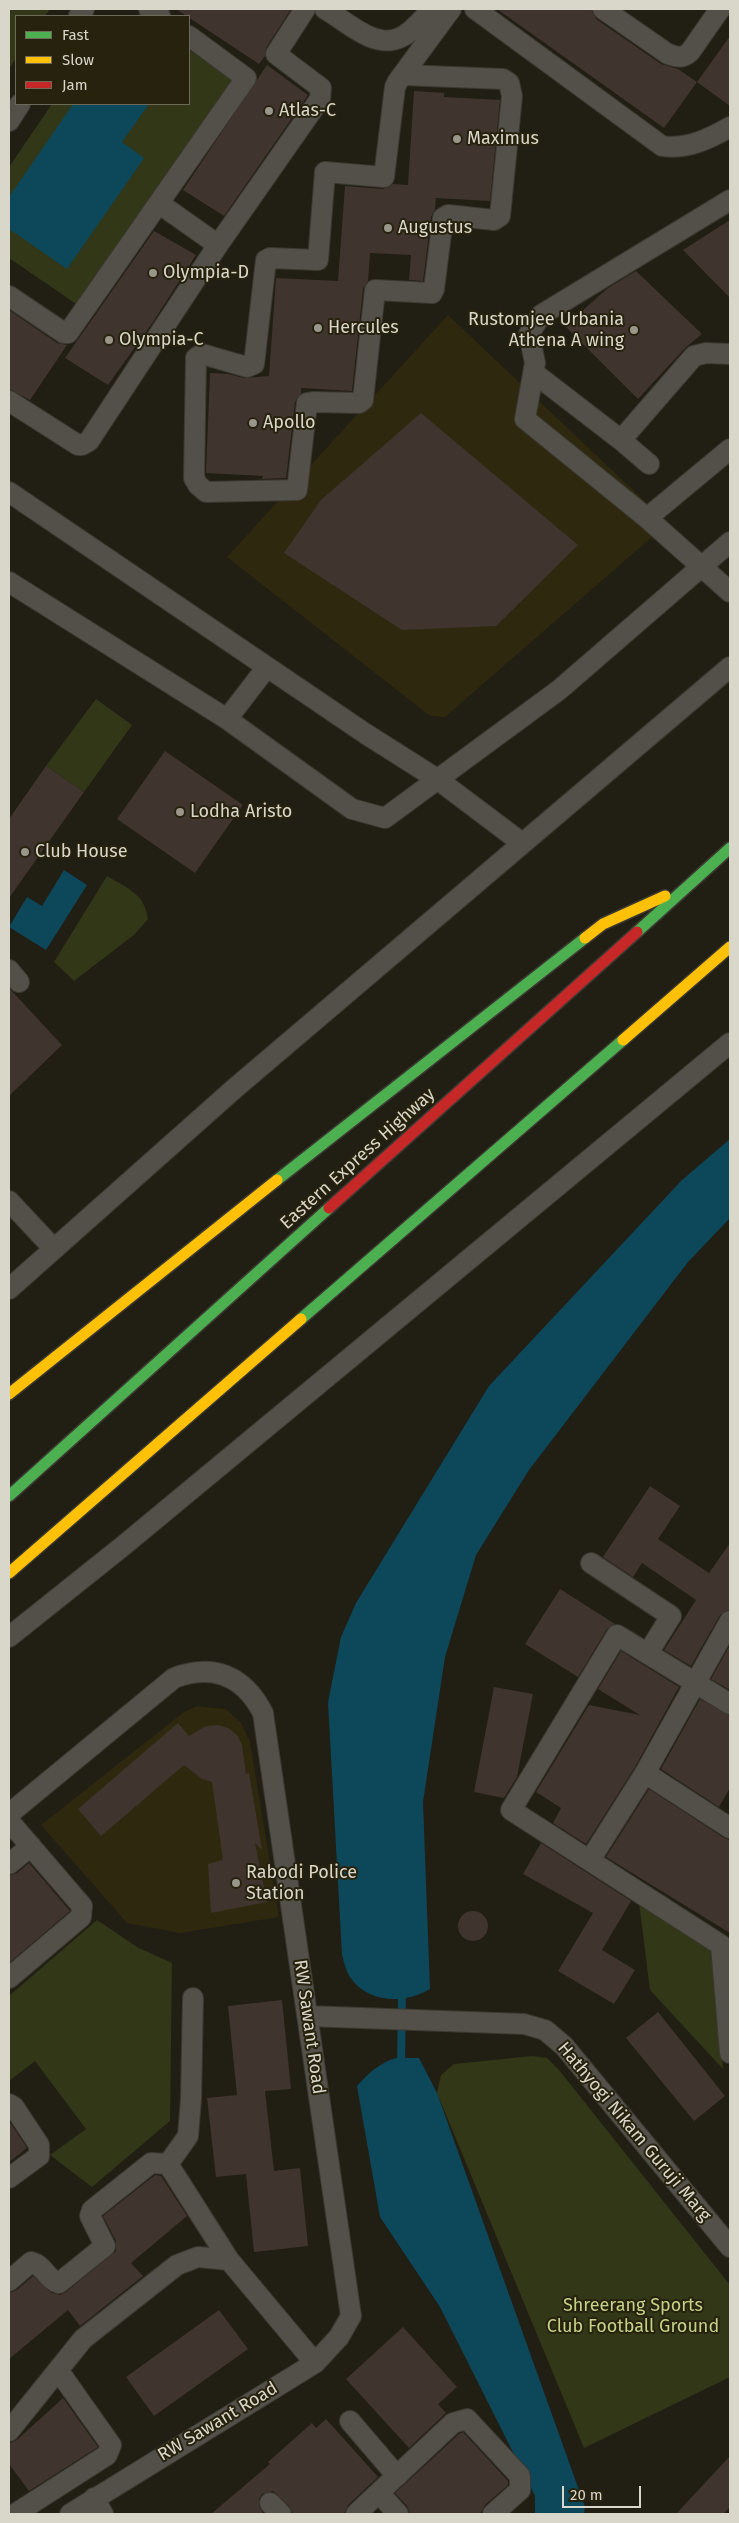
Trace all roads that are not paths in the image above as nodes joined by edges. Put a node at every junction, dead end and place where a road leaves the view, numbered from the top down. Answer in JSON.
{"nodes":[{"id":1,"x":305,"y":9,"type":"edge"},
{"id":2,"x":325,"y":9,"type":"edge"},
{"id":3,"x":432,"y":9,"type":"edge"},
{"id":4,"x":451,"y":9,"type":"edge"},
{"id":5,"x":475,"y":9,"type":"edge"},
{"id":6,"x":603,"y":9,"type":"edge"},
{"id":7,"x":720,"y":9,"type":"edge"},
{"id":8,"x":190,"y":37,"type":"edge"},
{"id":9,"x":403,"y":74,"type":"junction"},
{"id":10,"x":19,"y":105,"type":"edge"},
{"id":11,"x":9,"y":120,"type":"edge"},
{"id":12,"x":730,"y":127,"type":"edge"},
{"id":13,"x":730,"y":200,"type":"edge"},
{"id":14,"x":160,"y":204,"type":"junction"},
{"id":15,"x":218,"y":245,"type":"junction"},
{"id":16,"x":9,"y":296,"type":"edge"},
{"id":17,"x":730,"y":354,"type":"edge"},
{"id":18,"x":534,"y":374,"type":"junction"},
{"id":19,"x":9,"y":400,"type":"edge"},
{"id":20,"x":621,"y":440,"type":"junction"},
{"id":21,"x":730,"y":449,"type":"edge"},
{"id":22,"x":649,"y":464,"type":"dead end"},
{"id":23,"x":9,"y":492,"type":"edge"},
{"id":24,"x":646,"y":518,"type":"junction"},
{"id":25,"x":730,"y":542,"type":"edge"},
{"id":26,"x":701,"y":567,"type":"junction"},
{"id":27,"x":9,"y":582,"type":"edge"},
{"id":28,"x":730,"y":592,"type":"edge"},
{"id":29,"x":267,"y":667,"type":"junction"},
{"id":30,"x":730,"y":667,"type":"edge"},
{"id":31,"x":227,"y":719,"type":"junction"},
{"id":32,"x":437,"y":779,"type":"junction"},
{"id":33,"x":522,"y":843,"type":"junction"},
{"id":34,"x":730,"y":848,"type":"edge"},
{"id":35,"x":688,"y":885,"type":"junction"},
{"id":36,"x":730,"y":947,"type":"edge"},
{"id":37,"x":730,"y":1043,"type":"edge"},
{"id":38,"x":9,"y":1201,"type":"edge"},
{"id":39,"x":54,"y":1249,"type":"junction"},
{"id":40,"x":9,"y":1289,"type":"edge"},
{"id":41,"x":9,"y":1394,"type":"edge"},
{"id":42,"x":9,"y":1496,"type":"edge"},
{"id":43,"x":591,"y":1563,"type":"dead end"},
{"id":44,"x":9,"y":1572,"type":"edge"},
{"id":45,"x":730,"y":1621,"type":"edge"},
{"id":46,"x":9,"y":1637,"type":"edge"},
{"id":47,"x":648,"y":1653,"type":"junction"},
{"id":48,"x":695,"y":1682,"type":"junction"},
{"id":49,"x":730,"y":1704,"type":"edge"},
{"id":50,"x":644,"y":1773,"type":"junction"},
{"id":51,"x":9,"y":1814,"type":"edge"},
{"id":52,"x":9,"y":1821,"type":"edge"},
{"id":53,"x":730,"y":1828,"type":"edge"},
{"id":54,"x":31,"y":1846,"type":"junction"},
{"id":55,"x":590,"y":1860,"type":"junction"},
{"id":56,"x":9,"y":1864,"type":"edge"},
{"id":57,"x":725,"y":1946,"type":"edge"},
{"id":58,"x":9,"y":1978,"type":"edge"},
{"id":59,"x":193,"y":1998,"type":"dead end"},
{"id":60,"x":307,"y":2016,"type":"junction"},
{"id":61,"x":730,"y":2053,"type":"edge"},
{"id":62,"x":9,"y":2104,"type":"edge"},
{"id":63,"x":168,"y":2164,"type":"junction"},
{"id":64,"x":9,"y":2178,"type":"edge"},
{"id":65,"x":730,"y":2246,"type":"edge"},
{"id":66,"x":230,"y":2260,"type":"junction"},
{"id":67,"x":9,"y":2281,"type":"edge"},
{"id":68,"x":315,"y":2363,"type":"junction"},
{"id":69,"x":58,"y":2370,"type":"junction"},
{"id":70,"x":350,"y":2420,"type":"dead end"},
{"id":71,"x":9,"y":2431,"type":"edge"},
{"id":72,"x":397,"y":2476,"type":"junction"},
{"id":73,"x":379,"y":2493,"type":"junction"},
{"id":74,"x":98,"y":2506,"type":"edge"},
{"id":75,"x":15,"y":2514,"type":"edge"},
{"id":76,"x":70,"y":2514,"type":"edge"},
{"id":77,"x":356,"y":2514,"type":"edge"},
{"id":78,"x":398,"y":2514,"type":"edge"},
{"id":79,"x":493,"y":2514,"type":"edge"}],
"edges":[{"from":1,"to":15,"type":"street"},
{"from":2,"to":3,"type":"street"},
{"from":4,"to":9,"type":"street"},
{"from":5,"to":12,"type":"street"},
{"from":6,"to":7,"type":"street"},
{"from":8,"to":14,"type":"street"},
{"from":9,"to":9,"type":"street"},
{"from":10,"to":11,"type":"street"},
{"from":13,"to":18,"type":"street"},
{"from":14,"to":15,"type":"street"},
{"from":14,"to":16,"type":"street"},
{"from":15,"to":19,"type":"street"},
{"from":17,"to":20,"type":"street"},
{"from":18,"to":20,"type":"street"},
{"from":18,"to":24,"type":"street"},
{"from":20,"to":22,"type":"street"},
{"from":21,"to":24,"type":"street"},
{"from":23,"to":29,"type":"street"},
{"from":24,"to":26,"type":"street"},
{"from":25,"to":26,"type":"street"},
{"from":26,"to":28,"type":"street"},
{"from":26,"to":32,"type":"street"},
{"from":27,"to":31,"type":"street"},
{"from":29,"to":31,"type":"street"},
{"from":29,"to":32,"type":"street"},
{"from":30,"to":33,"type":"street"},
{"from":31,"to":32,"type":"street"},
{"from":32,"to":33,"type":"street"},
{"from":33,"to":39,"type":"street"},
{"from":34,"to":35,"type":"highway","name":"Eastern Express Highway"},
{"from":35,"to":41,"type":"highway"},
{"from":35,"to":42,"type":"highway","name":"Eastern Express Highway"},
{"from":36,"to":44,"type":"highway"},
{"from":37,"to":46,"type":"street"},
{"from":38,"to":39,"type":"street"},
{"from":39,"to":40,"type":"street"},
{"from":43,"to":47,"type":"street"},
{"from":45,"to":48,"type":"street"},
{"from":47,"to":48,"type":"street"},
{"from":47,"to":55,"type":"street"},
{"from":48,"to":49,"type":"street"},
{"from":48,"to":50,"type":"street"},
{"from":50,"to":53,"type":"street"},
{"from":50,"to":55,"type":"street"},
{"from":51,"to":60,"type":"street","name":"RW Sawant Road"},
{"from":52,"to":54,"type":"street"},
{"from":54,"to":56,"type":"street"},
{"from":54,"to":58,"type":"street"},
{"from":55,"to":57,"type":"street"},
{"from":57,"to":61,"type":"street"},
{"from":59,"to":63,"type":"street"},
{"from":60,"to":65,"type":"street","name":"Hathyogi Nikam Guruji Marg"},
{"from":60,"to":68,"type":"street","name":"RW Sawant Road"},
{"from":62,"to":64,"type":"street"},
{"from":63,"to":66,"type":"street"},
{"from":63,"to":67,"type":"street"},
{"from":66,"to":68,"type":"street"},
{"from":66,"to":69,"type":"street"},
{"from":68,"to":74,"type":"street","name":"RW Sawant Road"},
{"from":69,"to":71,"type":"street"},
{"from":69,"to":75,"type":"street"},
{"from":70,"to":72,"type":"street"},
{"from":72,"to":73,"type":"street"},
{"from":72,"to":79,"type":"street"},
{"from":73,"to":77,"type":"street"},
{"from":73,"to":78,"type":"street"},
{"from":74,"to":76,"type":"street","name":"RW Sawant Road"}]}
